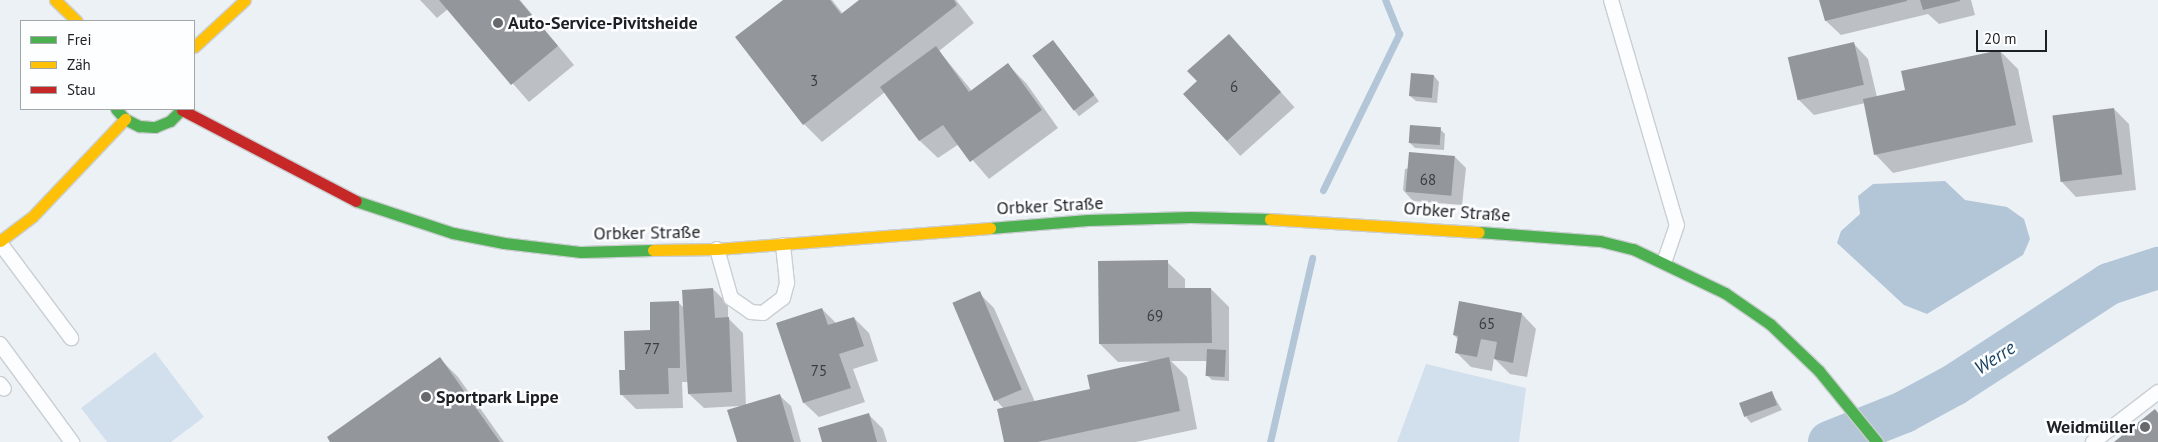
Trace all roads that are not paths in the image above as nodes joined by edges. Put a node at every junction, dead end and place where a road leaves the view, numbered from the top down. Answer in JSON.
{"nodes":[{"id":1,"x":56,"y":0,"type":"edge"},
{"id":2,"x":245,"y":0,"type":"edge"},
{"id":3,"x":1610,"y":0,"type":"edge"},
{"id":4,"x":76,"y":20,"type":"edge"},
{"id":5,"x":195,"y":46,"type":"edge"},
{"id":6,"x":117,"y":110,"type":"edge"},
{"id":7,"x":181,"y":110,"type":"edge"},
{"id":8,"x":184,"y":110,"type":"edge"},
{"id":9,"x":125,"y":119,"type":"junction"},
{"id":10,"x":0,"y":242,"type":"edge"},
{"id":11,"x":783,"y":245,"type":"junction"},
{"id":12,"x":717,"y":249,"type":"junction"},
{"id":13,"x":1664,"y":262,"type":"junction"},
{"id":14,"x":71,"y":338,"type":"dead end"},
{"id":15,"x":0,"y":344,"type":"edge"},
{"id":16,"x":2158,"y":392,"type":"edge"},
{"id":17,"x":72,"y":442,"type":"edge"},
{"id":18,"x":1877,"y":442,"type":"edge"},
{"id":19,"x":2093,"y":442,"type":"edge"}],
"edges":[{"from":1,"to":4,"type":"street"},
{"from":2,"to":5,"type":"street"},
{"from":3,"to":13,"type":"lane"},
{"from":6,"to":9,"type":"street"},
{"from":7,"to":9,"type":"street"},
{"from":8,"to":12,"type":"street","name":"Orbker Straße"},
{"from":9,"to":10,"type":"street"},
{"from":10,"to":14,"type":"lane"},
{"from":11,"to":12,"type":"street","name":"Orbker Straße"},
{"from":11,"to":12,"type":"lane"},
{"from":11,"to":13,"type":"street","name":"Orbker Straße"},
{"from":13,"to":18,"type":"street","name":"Orbker Straße"},
{"from":15,"to":17,"type":"lane"},
{"from":16,"to":19,"type":"lane"}]}
